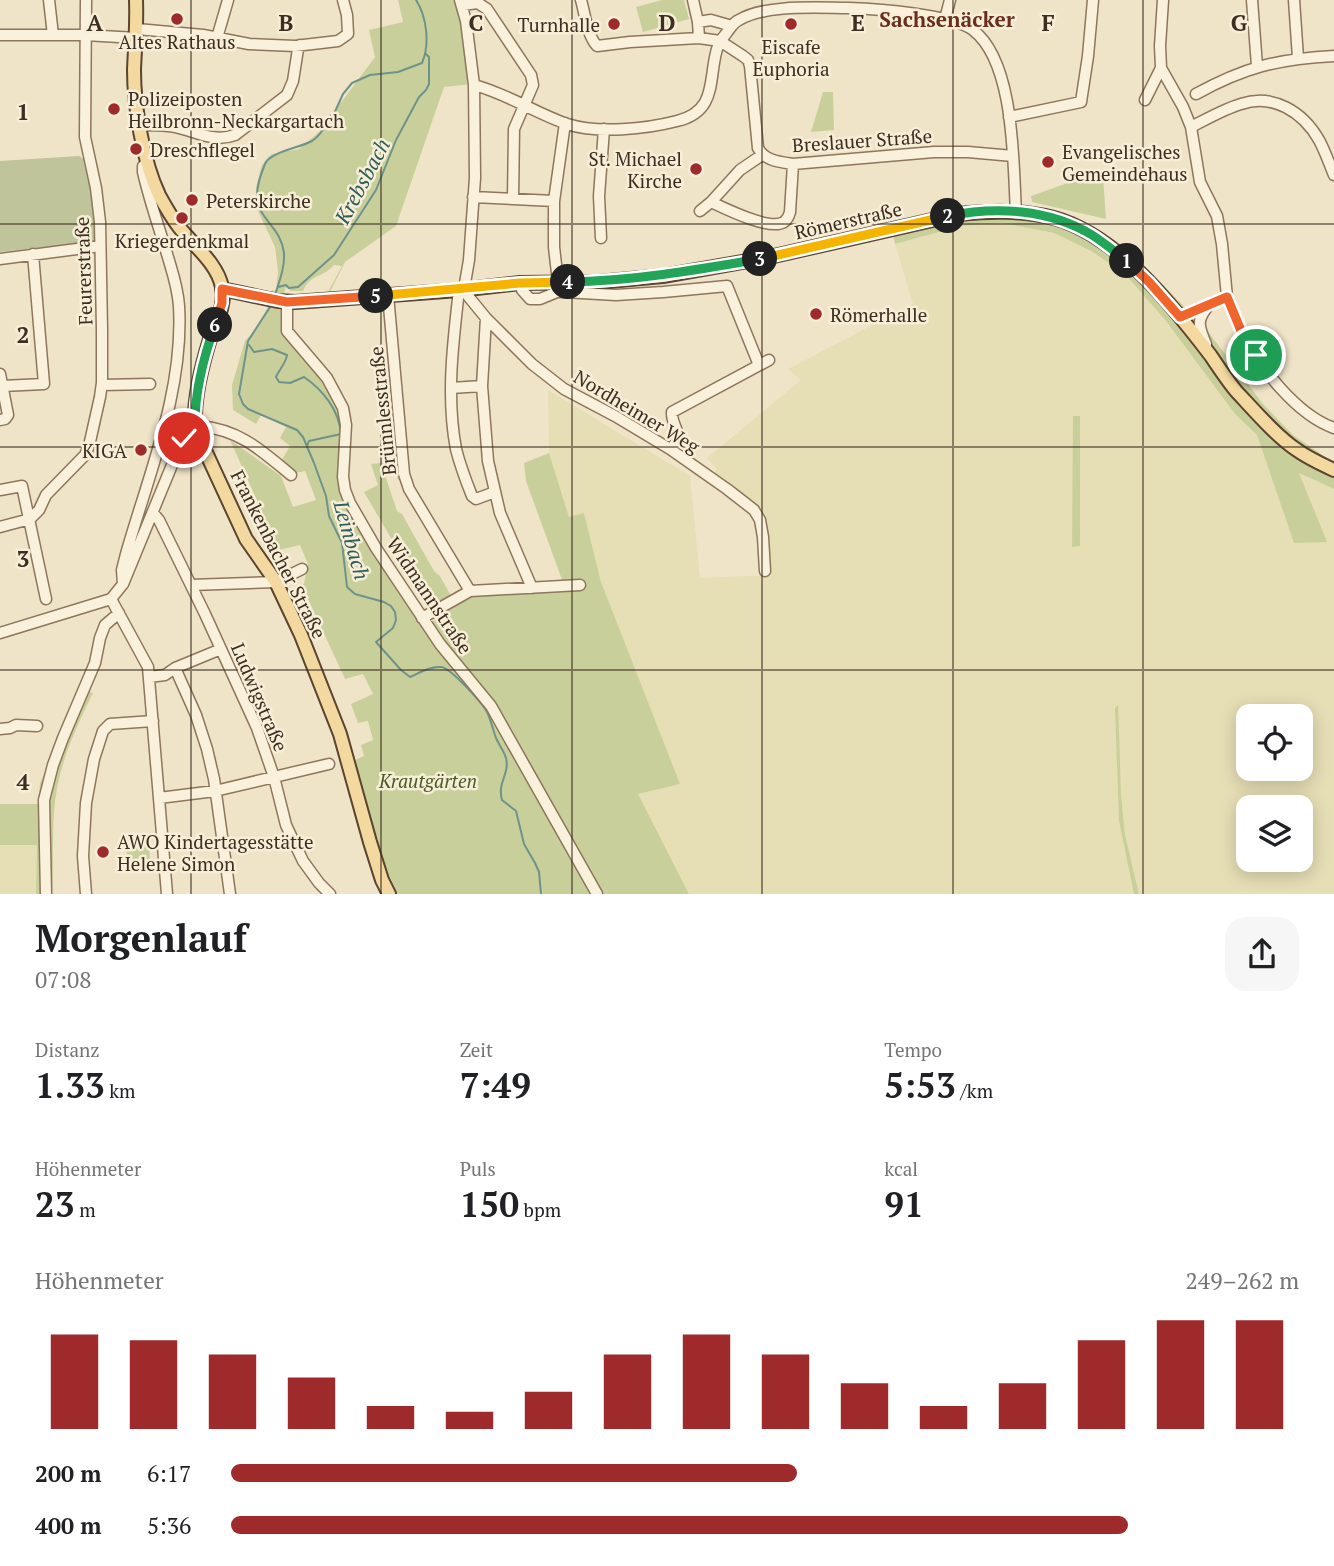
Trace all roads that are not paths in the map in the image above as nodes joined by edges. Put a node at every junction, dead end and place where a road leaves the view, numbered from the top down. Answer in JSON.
{"nodes":[{"id":1,"x":49,"y":0,"type":"edge"},
{"id":2,"x":86,"y":0,"type":"edge"},
{"id":3,"x":136,"y":0,"type":"edge"},
{"id":4,"x":228,"y":0,"type":"edge"},
{"id":5,"x":343,"y":0,"type":"edge"},
{"id":6,"x":581,"y":0,"type":"edge"},
{"id":7,"x":693,"y":0,"type":"edge"},
{"id":8,"x":950,"y":0,"type":"edge"},
{"id":9,"x":1093,"y":0,"type":"edge"},
{"id":10,"x":1163,"y":0,"type":"edge"},
{"id":11,"x":1252,"y":0,"type":"edge"},
{"id":12,"x":1294,"y":0,"type":"edge"},
{"id":13,"x":461,"y":3,"type":"edge"},
{"id":14,"x":788,"y":4,"type":"edge"},
{"id":15,"x":827,"y":4,"type":"edge"},
{"id":16,"x":945,"y":19,"type":"junction"},
{"id":17,"x":698,"y":22,"type":"junction"},
{"id":18,"x":730,"y":28,"type":"junction"},
{"id":19,"x":136,"y":33,"type":"junction"},
{"id":20,"x":0,"y":35,"type":"edge"},
{"id":21,"x":85,"y":35,"type":"junction"},
{"id":22,"x":53,"y":36,"type":"junction"},
{"id":23,"x":217,"y":38,"type":"junction"},
{"id":24,"x":699,"y":38,"type":"junction"},
{"id":25,"x":720,"y":41,"type":"junction"},
{"id":26,"x":300,"y":45,"type":"junction"},
{"id":27,"x":1334,"y":56,"type":"edge"},
{"id":28,"x":1298,"y":58,"type":"junction"},
{"id":29,"x":1257,"y":66,"type":"junction"},
{"id":30,"x":1161,"y":68,"type":"junction"},
{"id":31,"x":474,"y":85,"type":"junction"},
{"id":32,"x":1196,"y":94,"type":"dead end"},
{"id":33,"x":1146,"y":100,"type":"dead end"},
{"id":34,"x":524,"y":104,"type":"junction"},
{"id":35,"x":1009,"y":117,"type":"junction"},
{"id":36,"x":565,"y":123,"type":"junction"},
{"id":37,"x":140,"y":125,"type":"junction"},
{"id":38,"x":1191,"y":127,"type":"junction"},
{"id":39,"x":604,"y":129,"type":"junction"},
{"id":40,"x":762,"y":155,"type":"junction"},
{"id":41,"x":1013,"y":156,"type":"junction"},
{"id":42,"x":147,"y":163,"type":"junction"},
{"id":43,"x":793,"y":164,"type":"junction"},
{"id":44,"x":1334,"y":175,"type":"edge"},
{"id":45,"x":474,"y":198,"type":"junction"},
{"id":46,"x":513,"y":199,"type":"junction"},
{"id":47,"x":554,"y":201,"type":"junction"},
{"id":48,"x":712,"y":202,"type":"junction"},
{"id":49,"x":700,"y":211,"type":"dead end"},
{"id":50,"x":1016,"y":212,"type":"junction"},
{"id":51,"x":601,"y":238,"type":"dead end"},
{"id":52,"x":100,"y":246,"type":"junction"},
{"id":53,"x":33,"y":254,"type":"junction"},
{"id":54,"x":0,"y":259,"type":"edge"},
{"id":55,"x":558,"y":282,"type":"junction"},
{"id":56,"x":520,"y":283,"type":"junction"},
{"id":57,"x":222,"y":289,"type":"junction"},
{"id":58,"x":462,"y":289,"type":"junction"},
{"id":59,"x":388,"y":295,"type":"junction"},
{"id":60,"x":1227,"y":297,"type":"junction"},
{"id":61,"x":278,"y":301,"type":"junction"},
{"id":62,"x":1212,"y":302,"type":"junction"},
{"id":63,"x":1180,"y":317,"type":"junction"},
{"id":64,"x":486,"y":318,"type":"junction"},
{"id":65,"x":1212,"y":357,"type":"junction"},
{"id":66,"x":0,"y":374,"type":"edge"},
{"id":67,"x":102,"y":384,"type":"junction"},
{"id":68,"x":150,"y":384,"type":"dead end"},
{"id":69,"x":2,"y":386,"type":"junction"},
{"id":70,"x":482,"y":386,"type":"junction"},
{"id":71,"x":451,"y":388,"type":"junction"},
{"id":72,"x":3,"y":410,"type":"edge"},
{"id":73,"x":0,"y":420,"type":"edge"},
{"id":74,"x":196,"y":428,"type":"junction"},
{"id":75,"x":1334,"y":428,"type":"edge"},
{"id":76,"x":670,"y":449,"type":"junction"},
{"id":77,"x":1334,"y":470,"type":"edge"},
{"id":78,"x":291,"y":474,"type":"dead end"},
{"id":79,"x":0,"y":490,"type":"edge"},
{"id":80,"x":495,"y":492,"type":"junction"},
{"id":81,"x":153,"y":513,"type":"junction"},
{"id":82,"x":30,"y":519,"type":"junction"},
{"id":83,"x":0,"y":527,"type":"edge"},
{"id":84,"x":302,"y":569,"type":"dead end"},
{"id":85,"x":765,"y":571,"type":"dead end"},
{"id":86,"x":276,"y":582,"type":"junction"},
{"id":87,"x":123,"y":584,"type":"junction"},
{"id":88,"x":191,"y":585,"type":"junction"},
{"id":89,"x":580,"y":585,"type":"dead end"},
{"id":90,"x":531,"y":588,"type":"junction"},
{"id":91,"x":470,"y":591,"type":"junction"},
{"id":92,"x":46,"y":599,"type":"dead end"},
{"id":93,"x":111,"y":599,"type":"junction"},
{"id":94,"x":119,"y":613,"type":"junction"},
{"id":95,"x":422,"y":618,"type":"junction"},
{"id":96,"x":0,"y":633,"type":"edge"},
{"id":97,"x":221,"y":649,"type":"junction"},
{"id":98,"x":175,"y":668,"type":"junction"},
{"id":99,"x":149,"y":677,"type":"junction"},
{"id":100,"x":153,"y":721,"type":"junction"},
{"id":101,"x":37,"y":726,"type":"dead end"},
{"id":102,"x":0,"y":729,"type":"edge"},
{"id":103,"x":329,"y":764,"type":"dead end"},
{"id":104,"x":274,"y":777,"type":"junction"},
{"id":105,"x":215,"y":791,"type":"junction"},
{"id":106,"x":159,"y":798,"type":"junction"},
{"id":107,"x":46,"y":894,"type":"edge"},
{"id":108,"x":86,"y":894,"type":"edge"},
{"id":109,"x":167,"y":894,"type":"edge"},
{"id":110,"x":230,"y":894,"type":"edge"},
{"id":111,"x":330,"y":894,"type":"edge"},
{"id":112,"x":388,"y":894,"type":"edge"},
{"id":113,"x":597,"y":894,"type":"edge"}],
"edges":[{"from":1,"to":22,"type":"street"},
{"from":2,"to":21,"type":"street","name":"Feurerstraße"},
{"from":3,"to":19,"type":"main road"},
{"from":4,"to":23,"type":"street"},
{"from":5,"to":26,"type":"street"},
{"from":6,"to":24,"type":"street"},
{"from":7,"to":17,"type":"street"},
{"from":8,"to":16,"type":"street"},
{"from":9,"to":35,"type":"street"},
{"from":10,"to":30,"type":"street"},
{"from":11,"to":29,"type":"street"},
{"from":12,"to":28,"type":"street"},
{"from":13,"to":31,"type":"street"},
{"from":13,"to":34,"type":"street"},
{"from":14,"to":15,"type":"street"},
{"from":14,"to":18,"type":"street"},
{"from":15,"to":16,"type":"street"},
{"from":16,"to":35,"type":"street"},
{"from":17,"to":18,"type":"street"},
{"from":17,"to":24,"type":"street"},
{"from":18,"to":25,"type":"street"},
{"from":19,"to":21,"type":"street"},
{"from":19,"to":23,"type":"street"},
{"from":19,"to":37,"type":"main road"},
{"from":20,"to":22,"type":"street"},
{"from":21,"to":22,"type":"street"},
{"from":21,"to":52,"type":"street","name":"Feurerstraße"},
{"from":23,"to":26,"type":"street"},
{"from":24,"to":25,"type":"street"},
{"from":25,"to":39,"type":"street"},
{"from":25,"to":40,"type":"street"},
{"from":26,"to":37,"type":"street"},
{"from":27,"to":28,"type":"street"},
{"from":28,"to":29,"type":"street"},
{"from":29,"to":32,"type":"street"},
{"from":30,"to":33,"type":"street"},
{"from":30,"to":38,"type":"street"},
{"from":31,"to":34,"type":"street"},
{"from":31,"to":45,"type":"street"},
{"from":34,"to":36,"type":"street"},
{"from":34,"to":46,"type":"street"},
{"from":35,"to":41,"type":"street"},
{"from":36,"to":39,"type":"street"},
{"from":36,"to":47,"type":"street"},
{"from":37,"to":42,"type":"main road"},
{"from":38,"to":44,"type":"street"},
{"from":38,"to":60,"type":"street"},
{"from":39,"to":51,"type":"street"},
{"from":40,"to":43,"type":"street","name":"Breslauer Straße"},
{"from":40,"to":48,"type":"street"},
{"from":41,"to":43,"type":"street","name":"Breslauer Straße"},
{"from":41,"to":50,"type":"street"},
{"from":42,"to":57,"type":"main road"},
{"from":42,"to":87,"type":"street"},
{"from":43,"to":48,"type":"street"},
{"from":45,"to":46,"type":"street"},
{"from":45,"to":58,"type":"street"},
{"from":46,"to":47,"type":"street"},
{"from":47,"to":55,"type":"street"},
{"from":48,"to":49,"type":"street"},
{"from":50,"to":55,"type":"main road","name":"Römerstraße"},
{"from":50,"to":63,"type":"main road","name":"Römerstraße"},
{"from":52,"to":53,"type":"street"},
{"from":52,"to":67,"type":"street","name":"Feurerstraße"},
{"from":53,"to":54,"type":"street"},
{"from":53,"to":69,"type":"street"},
{"from":55,"to":56,"type":"main road","name":"Römerstraße"},
{"from":56,"to":58,"type":"main road","name":"Römerstraße"},
{"from":56,"to":76,"type":"street"},
{"from":57,"to":61,"type":"main road","name":"Römerstraße"},
{"from":57,"to":74,"type":"main road"},
{"from":58,"to":59,"type":"main road","name":"Römerstraße"},
{"from":58,"to":64,"type":"street","name":"Nordheimer Weg"},
{"from":58,"to":71,"type":"street"},
{"from":59,"to":61,"type":"main road","name":"Römerstraße"},
{"from":59,"to":91,"type":"street","name":"Brünnlesstraße"},
{"from":60,"to":62,"type":"street"},
{"from":60,"to":75,"type":"street"},
{"from":61,"to":95,"type":"street","name":"Widmannstraße"},
{"from":62,"to":63,"type":"street"},
{"from":62,"to":65,"type":"street"},
{"from":63,"to":65,"type":"main road","name":"Römerstraße"},
{"from":64,"to":70,"type":"street"},
{"from":64,"to":76,"type":"street","name":"Nordheimer Weg"},
{"from":65,"to":77,"type":"main road","name":"Römerstraße"},
{"from":66,"to":69,"type":"street"},
{"from":67,"to":68,"type":"street"},
{"from":67,"to":82,"type":"street","name":"Feurerstraße"},
{"from":69,"to":72,"type":"street"},
{"from":70,"to":71,"type":"street"},
{"from":70,"to":80,"type":"street"},
{"from":71,"to":80,"type":"street"},
{"from":72,"to":73,"type":"street"},
{"from":74,"to":78,"type":"street"},
{"from":74,"to":81,"type":"street"},
{"from":74,"to":86,"type":"main road","name":"Frankenbacher Straße"},
{"from":76,"to":85,"type":"street","name":"Nordheimer Weg"},
{"from":79,"to":82,"type":"street"},
{"from":80,"to":90,"type":"street"},
{"from":81,"to":87,"type":"street"},
{"from":81,"to":88,"type":"street","name":"Ludwigstraße"},
{"from":82,"to":83,"type":"street"},
{"from":82,"to":92,"type":"street"},
{"from":84,"to":86,"type":"street"},
{"from":86,"to":88,"type":"street"},
{"from":86,"to":112,"type":"main road","name":"Frankenbacher Straße"},
{"from":87,"to":93,"type":"street"},
{"from":88,"to":97,"type":"street","name":"Ludwigstraße"},
{"from":89,"to":90,"type":"street"},
{"from":90,"to":91,"type":"street"},
{"from":91,"to":95,"type":"street"},
{"from":93,"to":94,"type":"street"},
{"from":93,"to":96,"type":"street"},
{"from":94,"to":99,"type":"street"},
{"from":94,"to":107,"type":"street"},
{"from":95,"to":113,"type":"street","name":"Widmannstraße"},
{"from":97,"to":98,"type":"street"},
{"from":97,"to":104,"type":"street","name":"Ludwigstraße"},
{"from":98,"to":99,"type":"street"},
{"from":98,"to":105,"type":"street"},
{"from":99,"to":100,"type":"street"},
{"from":100,"to":106,"type":"street"},
{"from":100,"to":108,"type":"street"},
{"from":101,"to":102,"type":"street"},
{"from":103,"to":104,"type":"street"},
{"from":104,"to":105,"type":"street"},
{"from":104,"to":111,"type":"street","name":"Ludwigstraße"},
{"from":105,"to":106,"type":"street"},
{"from":105,"to":110,"type":"street"},
{"from":106,"to":109,"type":"street"}]}
